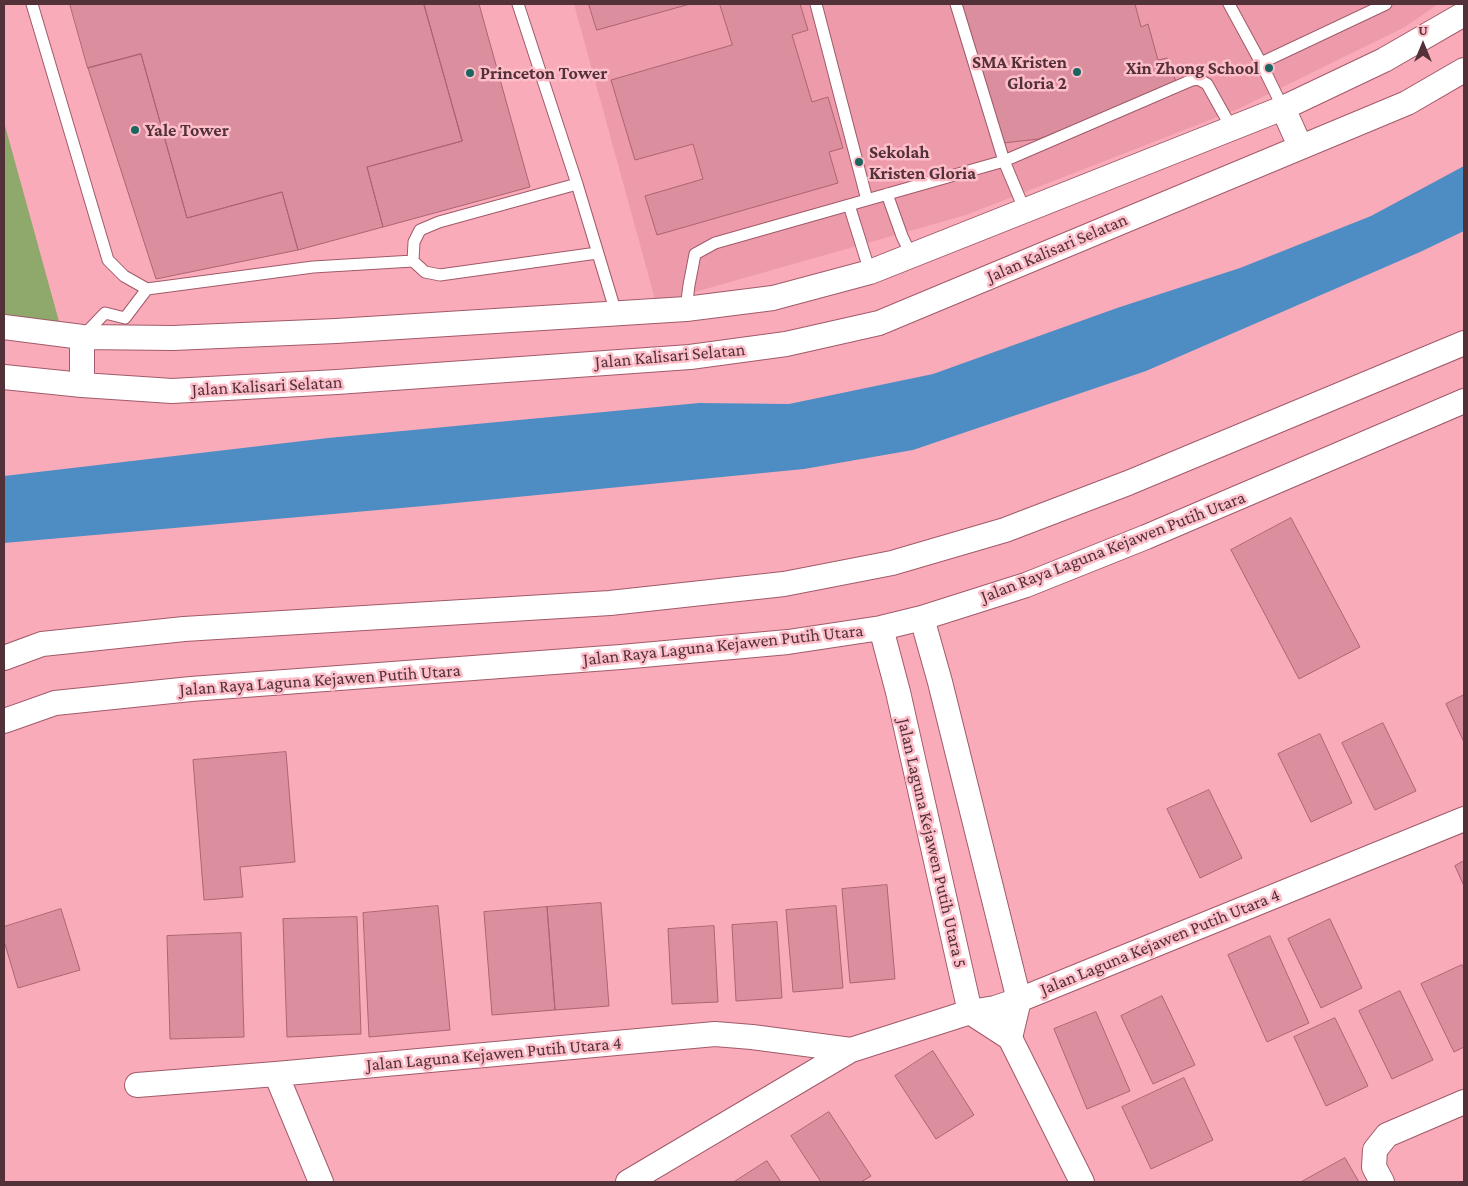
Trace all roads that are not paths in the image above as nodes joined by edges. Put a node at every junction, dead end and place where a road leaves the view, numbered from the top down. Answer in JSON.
{"nodes":[{"id":1,"x":32,"y":4,"type":"edge"},
{"id":2,"x":518,"y":4,"type":"edge"},
{"id":3,"x":816,"y":4,"type":"edge"},
{"id":4,"x":956,"y":4,"type":"edge"},
{"id":5,"x":1229,"y":4,"type":"edge"},
{"id":6,"x":1386,"y":4,"type":"edge"},
{"id":7,"x":1464,"y":14,"type":"edge"},
{"id":8,"x":1261,"y":63,"type":"junction"},
{"id":9,"x":1464,"y":70,"type":"edge"},
{"id":10,"x":1283,"y":108,"type":"junction"},
{"id":11,"x":1231,"y":127,"type":"junction"},
{"id":12,"x":1300,"y":146,"type":"junction"},
{"id":13,"x":1004,"y":161,"type":"junction"},
{"id":14,"x":577,"y":184,"type":"junction"},
{"id":15,"x":887,"y":194,"type":"junction"},
{"id":16,"x":866,"y":200,"type":"junction"},
{"id":17,"x":849,"y":205,"type":"junction"},
{"id":18,"x":1025,"y":211,"type":"junction"},
{"id":19,"x":597,"y":253,"type":"junction"},
{"id":20,"x":911,"y":256,"type":"junction"},
{"id":21,"x":413,"y":261,"type":"junction"},
{"id":22,"x":870,"y":272,"type":"junction"},
{"id":23,"x":147,"y":288,"type":"junction"},
{"id":24,"x":686,"y":309,"type":"junction"},
{"id":25,"x":616,"y":312,"type":"junction"},
{"id":26,"x":4,"y":327,"type":"edge"},
{"id":27,"x":82,"y":337,"type":"junction"},
{"id":28,"x":1464,"y":343,"type":"edge"},
{"id":29,"x":4,"y":378,"type":"edge"},
{"id":30,"x":82,"y":386,"type":"junction"},
{"id":31,"x":1464,"y":401,"type":"edge"},
{"id":32,"x":922,"y":618,"type":"junction"},
{"id":33,"x":880,"y":628,"type":"junction"},
{"id":34,"x":4,"y":658,"type":"edge"},
{"id":35,"x":4,"y":721,"type":"edge"},
{"id":36,"x":1464,"y":818,"type":"edge"},
{"id":37,"x":1019,"y":1000,"type":"junction"},
{"id":38,"x":970,"y":1012,"type":"junction"},
{"id":39,"x":1010,"y":1038,"type":"junction"},
{"id":40,"x":851,"y":1050,"type":"junction"},
{"id":41,"x":276,"y":1074,"type":"junction"},
{"id":42,"x":137,"y":1085,"type":"dead end"},
{"id":43,"x":1464,"y":1102,"type":"edge"},
{"id":44,"x":321,"y":1182,"type":"edge"},
{"id":45,"x":628,"y":1182,"type":"edge"},
{"id":46,"x":1082,"y":1182,"type":"edge"},
{"id":47,"x":1382,"y":1182,"type":"edge"}],
"edges":[{"from":1,"to":23,"type":"lane"},
{"from":2,"to":14,"type":"lane"},
{"from":3,"to":16,"type":"lane"},
{"from":4,"to":13,"type":"lane"},
{"from":5,"to":8,"type":"lane"},
{"from":6,"to":8,"type":"lane"},
{"from":7,"to":10,"type":"street"},
{"from":8,"to":10,"type":"lane"},
{"from":9,"to":12,"type":"street","name":"Jalan Kalisari Selatan"},
{"from":10,"to":11,"type":"street"},
{"from":10,"to":12,"type":"street"},
{"from":11,"to":13,"type":"lane"},
{"from":11,"to":18,"type":"street"},
{"from":12,"to":30,"type":"street","name":"Jalan Kalisari Selatan"},
{"from":13,"to":15,"type":"lane"},
{"from":13,"to":18,"type":"lane"},
{"from":14,"to":19,"type":"lane"},
{"from":14,"to":21,"type":"lane"},
{"from":15,"to":16,"type":"lane"},
{"from":15,"to":20,"type":"lane"},
{"from":16,"to":17,"type":"lane"},
{"from":17,"to":22,"type":"lane"},
{"from":17,"to":24,"type":"lane"},
{"from":18,"to":20,"type":"street"},
{"from":19,"to":21,"type":"lane"},
{"from":19,"to":25,"type":"lane"},
{"from":20,"to":22,"type":"street"},
{"from":21,"to":23,"type":"lane"},
{"from":22,"to":24,"type":"street"},
{"from":23,"to":27,"type":"lane"},
{"from":24,"to":25,"type":"street"},
{"from":25,"to":27,"type":"street"},
{"from":26,"to":27,"type":"street"},
{"from":27,"to":30,"type":"street"},
{"from":28,"to":34,"type":"street"},
{"from":29,"to":30,"type":"street","name":"Jalan Kalisari Selatan"},
{"from":31,"to":32,"type":"street","name":"Jalan Raya Laguna Kejawen Putih Utara"},
{"from":32,"to":33,"type":"street","name":"Jalan Raya Laguna Kejawen Putih Utara"},
{"from":32,"to":37,"type":"street"},
{"from":33,"to":35,"type":"street","name":"Jalan Raya Laguna Kejawen Putih Utara"},
{"from":33,"to":38,"type":"street","name":"Jalan Laguna Kejawen Putih Utara 5"},
{"from":36,"to":37,"type":"street","name":"Jalan Laguna Kejawen Putih Utara 4"},
{"from":37,"to":38,"type":"street","name":"Jalan Laguna Kejawen Putih Utara 4"},
{"from":37,"to":39,"type":"street"},
{"from":38,"to":39,"type":"street"},
{"from":38,"to":40,"type":"street","name":"Jalan Laguna Kejawen Putih Utara 4"},
{"from":39,"to":46,"type":"street"},
{"from":40,"to":41,"type":"street","name":"Jalan Laguna Kejawen Putih Utara 4"},
{"from":40,"to":45,"type":"street","name":"Jalan Laguna Kejawen Putih Utara 4"},
{"from":41,"to":42,"type":"street","name":"Jalan Laguna Kejawen Putih Utara 4"},
{"from":41,"to":44,"type":"street"},
{"from":43,"to":47,"type":"street"}]}
